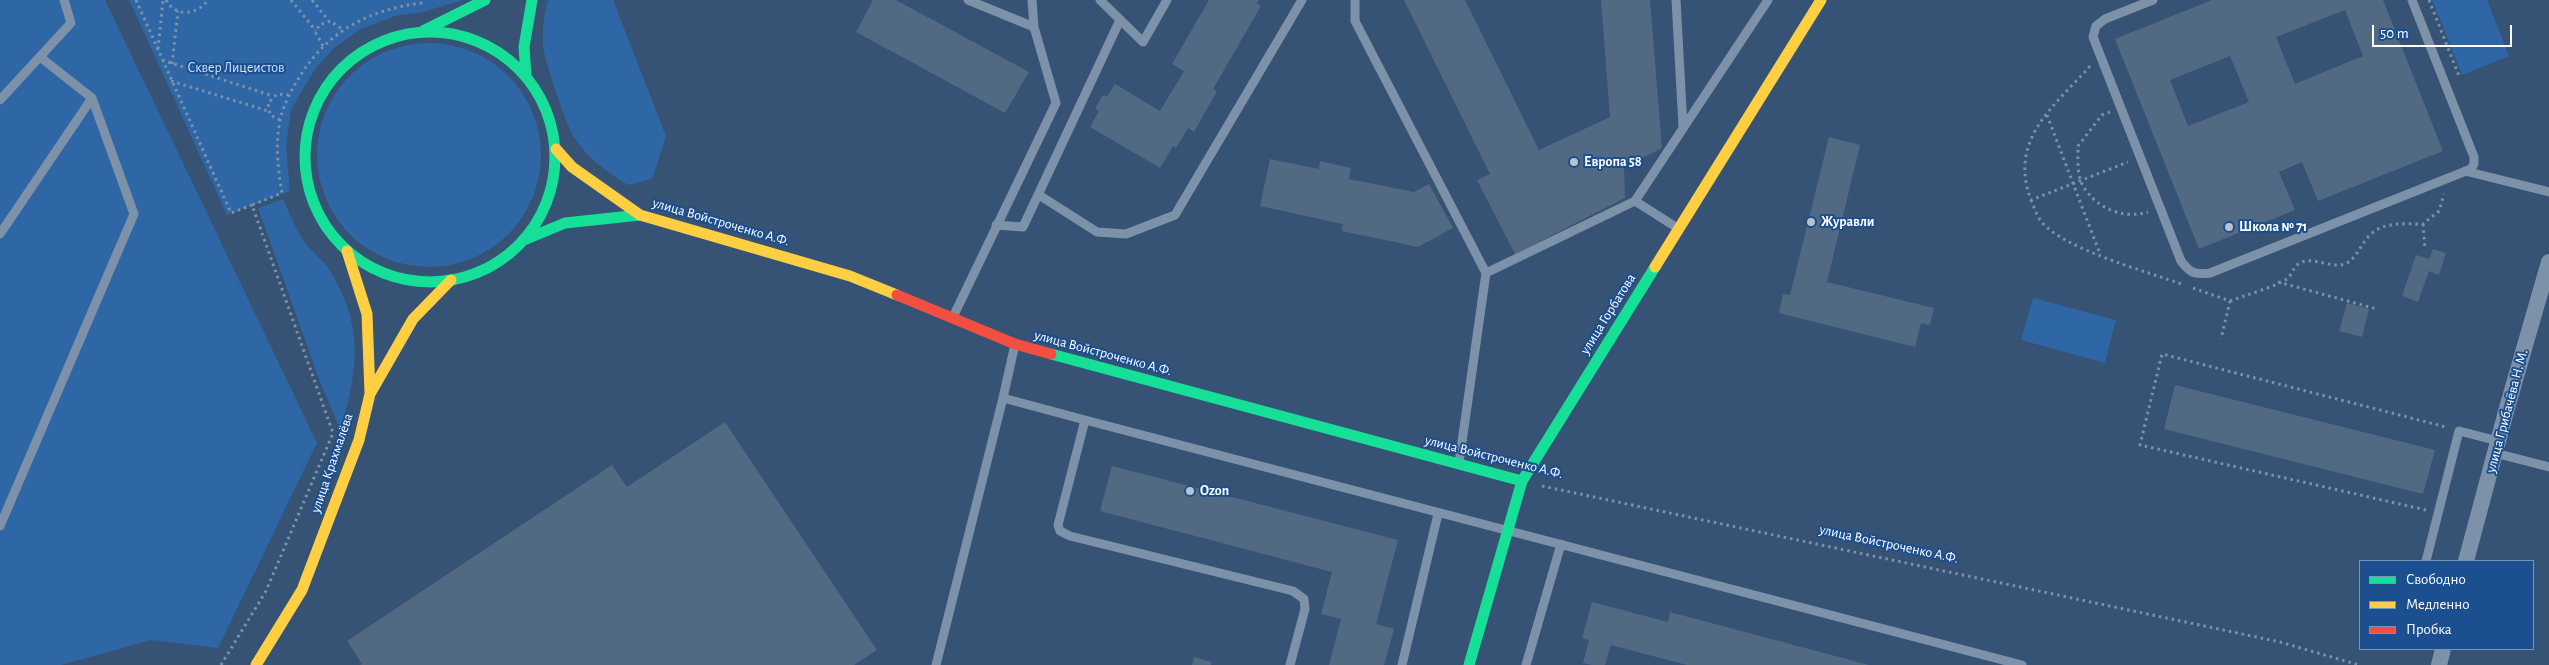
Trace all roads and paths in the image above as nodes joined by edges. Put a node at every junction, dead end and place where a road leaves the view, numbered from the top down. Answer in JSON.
{"nodes":[{"id":1,"x":64,"y":0,"type":"edge"},
{"id":2,"x":136,"y":0,"type":"edge"},
{"id":3,"x":165,"y":0,"type":"edge"},
{"id":4,"x":208,"y":0,"type":"edge"},
{"id":5,"x":291,"y":0,"type":"edge"},
{"id":6,"x":312,"y":0,"type":"edge"},
{"id":7,"x":397,"y":0,"type":"edge"},
{"id":8,"x":422,"y":0,"type":"edge"},
{"id":9,"x":485,"y":0,"type":"edge"},
{"id":10,"x":968,"y":0,"type":"edge"},
{"id":11,"x":1032,"y":0,"type":"edge"},
{"id":12,"x":1100,"y":0,"type":"edge"},
{"id":13,"x":1168,"y":0,"type":"edge"},
{"id":14,"x":1302,"y":0,"type":"edge"},
{"id":15,"x":1355,"y":0,"type":"edge"},
{"id":16,"x":1676,"y":0,"type":"edge"},
{"id":17,"x":1768,"y":0,"type":"edge"},
{"id":18,"x":1821,"y":0,"type":"edge"},
{"id":19,"x":2153,"y":0,"type":"edge"},
{"id":20,"x":2412,"y":0,"type":"edge"},
{"id":21,"x":531,"y":1,"type":"edge"},
{"id":22,"x":397,"y":6,"type":"junction"},
{"id":23,"x":178,"y":11,"type":"junction"},
{"id":24,"x":1120,"y":20,"type":"junction"},
{"id":25,"x":329,"y":21,"type":"junction"},
{"id":26,"x":1034,"y":27,"type":"junction"},
{"id":27,"x":342,"y":29,"type":"junction"},
{"id":28,"x":424,"y":31,"type":"junction"},
{"id":29,"x":316,"y":32,"type":"junction"},
{"id":30,"x":322,"y":46,"type":"junction"},
{"id":31,"x":158,"y":52,"type":"junction"},
{"id":32,"x":2100,"y":55,"type":"junction"},
{"id":33,"x":40,"y":57,"type":"junction"},
{"id":34,"x":161,"y":60,"type":"junction"},
{"id":35,"x":172,"y":64,"type":"junction"},
{"id":36,"x":526,"y":76,"type":"junction"},
{"id":37,"x":170,"y":80,"type":"junction"},
{"id":38,"x":289,"y":95,"type":"junction"},
{"id":39,"x":273,"y":96,"type":"junction"},
{"id":40,"x":92,"y":98,"type":"junction"},
{"id":41,"x":0,"y":100,"type":"edge"},
{"id":42,"x":2120,"y":107,"type":"junction"},
{"id":43,"x":268,"y":111,"type":"junction"},
{"id":44,"x":2047,"y":115,"type":"junction"},
{"id":45,"x":280,"y":120,"type":"junction"},
{"id":46,"x":1684,"y":127,"type":"junction"},
{"id":47,"x":556,"y":149,"type":"junction"},
{"id":48,"x":2140,"y":157,"type":"junction"},
{"id":49,"x":2464,"y":171,"type":"junction"},
{"id":50,"x":2448,"y":178,"type":"junction"},
{"id":51,"x":2081,"y":180,"type":"junction"},
{"id":52,"x":2073,"y":184,"type":"junction"},
{"id":53,"x":2549,"y":192,"type":"edge"},
{"id":54,"x":1039,"y":195,"type":"junction"},
{"id":55,"x":1634,"y":200,"type":"junction"},
{"id":56,"x":2031,"y":200,"type":"junction"},
{"id":57,"x":252,"y":205,"type":"junction"},
{"id":58,"x":2160,"y":208,"type":"junction"},
{"id":59,"x":640,"y":215,"type":"junction"},
{"id":60,"x":2423,"y":224,"type":"junction"},
{"id":61,"x":996,"y":225,"type":"junction"},
{"id":62,"x":1679,"y":229,"type":"junction"},
{"id":63,"x":0,"y":234,"type":"edge"},
{"id":64,"x":524,"y":240,"type":"junction"},
{"id":65,"x":2424,"y":248,"type":"dead end"},
{"id":66,"x":347,"y":251,"type":"junction"},
{"id":67,"x":2100,"y":255,"type":"junction"},
{"id":68,"x":2549,"y":262,"type":"edge"},
{"id":69,"x":1486,"y":274,"type":"junction"},
{"id":70,"x":451,"y":280,"type":"junction"},
{"id":71,"x":2278,"y":282,"type":"junction"},
{"id":72,"x":2230,"y":301,"type":"junction"},
{"id":73,"x":2377,"y":309,"type":"dead end"},
{"id":74,"x":953,"y":317,"type":"junction"},
{"id":75,"x":2221,"y":339,"type":"dead end"},
{"id":76,"x":1015,"y":344,"type":"junction"},
{"id":77,"x":370,"y":394,"type":"junction"},
{"id":78,"x":1003,"y":398,"type":"junction"},
{"id":79,"x":1085,"y":420,"type":"junction"},
{"id":80,"x":2459,"y":430,"type":"junction"},
{"id":81,"x":2496,"y":447,"type":"junction"},
{"id":82,"x":1459,"y":465,"type":"junction"},
{"id":83,"x":2549,"y":467,"type":"edge"},
{"id":84,"x":1522,"y":481,"type":"junction"},
{"id":85,"x":2438,"y":513,"type":"junction"},
{"id":86,"x":1438,"y":514,"type":"junction"},
{"id":87,"x":0,"y":526,"type":"edge"},
{"id":88,"x":1506,"y":531,"type":"junction"},
{"id":89,"x":1561,"y":544,"type":"junction"},
{"id":90,"x":2426,"y":560,"type":"edge"},
{"id":91,"x":2466,"y":560,"type":"edge"},
{"id":92,"x":2443,"y":650,"type":"edge"},
{"id":93,"x":221,"y":665,"type":"edge"},
{"id":94,"x":256,"y":665,"type":"edge"},
{"id":95,"x":936,"y":665,"type":"edge"},
{"id":96,"x":1290,"y":665,"type":"edge"},
{"id":97,"x":1402,"y":665,"type":"edge"},
{"id":98,"x":1469,"y":665,"type":"edge"},
{"id":99,"x":1526,"y":665,"type":"edge"},
{"id":100,"x":2022,"y":665,"type":"edge"},
{"id":101,"x":2359,"y":665,"type":"edge"},
{"id":102,"x":2439,"y":665,"type":"edge"}],
"edges":[{"from":1,"to":33,"type":"lane"},
{"from":2,"to":31,"type":"path"},
{"from":3,"to":23,"type":"path"},
{"from":3,"to":31,"type":"path"},
{"from":4,"to":23,"type":"path"},
{"from":5,"to":29,"type":"path"},
{"from":6,"to":25,"type":"path"},
{"from":7,"to":22,"type":"path"},
{"from":8,"to":22,"type":"path"},
{"from":9,"to":28,"type":"main road","name":"улица Крахмалёва"},
{"from":10,"to":26,"type":"lane"},
{"from":11,"to":26,"type":"lane"},
{"from":12,"to":24,"type":"lane"},
{"from":13,"to":24,"type":"lane"},
{"from":14,"to":54,"type":"lane"},
{"from":15,"to":69,"type":"lane"},
{"from":16,"to":46,"type":"lane"},
{"from":17,"to":46,"type":"lane"},
{"from":18,"to":62,"type":"main road","name":"улица Горбатова"},
{"from":19,"to":32,"type":"lane"},
{"from":20,"to":49,"type":"lane"},
{"from":21,"to":36,"type":"main road"},
{"from":22,"to":27,"type":"path"},
{"from":23,"to":35,"type":"path"},
{"from":24,"to":54,"type":"lane"},
{"from":25,"to":27,"type":"path"},
{"from":25,"to":29,"type":"path"},
{"from":26,"to":61,"type":"lane"},
{"from":27,"to":30,"type":"path"},
{"from":28,"to":36,"type":"main road","name":"улица Крахмалёва"},
{"from":28,"to":66,"type":"main road","name":"улица Крахмалёва"},
{"from":29,"to":30,"type":"path"},
{"from":30,"to":38,"type":"path"},
{"from":31,"to":34,"type":"path"},
{"from":32,"to":42,"type":"lane"},
{"from":32,"to":44,"type":"path"},
{"from":33,"to":40,"type":"lane"},
{"from":33,"to":41,"type":"lane"},
{"from":34,"to":35,"type":"path"},
{"from":34,"to":37,"type":"path"},
{"from":35,"to":39,"type":"path"},
{"from":36,"to":47,"type":"main road","name":"улица Крахмалёва"},
{"from":37,"to":43,"type":"path"},
{"from":37,"to":57,"type":"path"},
{"from":38,"to":39,"type":"path"},
{"from":38,"to":45,"type":"path"},
{"from":39,"to":43,"type":"path"},
{"from":40,"to":63,"type":"lane"},
{"from":40,"to":87,"type":"lane"},
{"from":42,"to":48,"type":"lane"},
{"from":42,"to":51,"type":"path"},
{"from":43,"to":45,"type":"path"},
{"from":44,"to":52,"type":"path"},
{"from":44,"to":56,"type":"path"},
{"from":45,"to":57,"type":"path"},
{"from":46,"to":55,"type":"lane"},
{"from":47,"to":59,"type":"main road"},
{"from":47,"to":64,"type":"main road","name":"улица Крахмалёва"},
{"from":48,"to":51,"type":"path"},
{"from":48,"to":58,"type":"lane"},
{"from":49,"to":50,"type":"lane"},
{"from":49,"to":53,"type":"lane"},
{"from":50,"to":58,"type":"lane"},
{"from":50,"to":60,"type":"path"},
{"from":51,"to":52,"type":"path"},
{"from":51,"to":58,"type":"path"},
{"from":52,"to":56,"type":"path"},
{"from":52,"to":67,"type":"path"},
{"from":54,"to":61,"type":"lane"},
{"from":55,"to":62,"type":"lane"},
{"from":55,"to":69,"type":"lane"},
{"from":56,"to":67,"type":"path"},
{"from":57,"to":93,"type":"path"},
{"from":59,"to":64,"type":"main road"},
{"from":59,"to":74,"type":"main road","name":"улица Войстроченко А.Ф."},
{"from":60,"to":65,"type":"path"},
{"from":60,"to":71,"type":"path"},
{"from":61,"to":74,"type":"lane"},
{"from":62,"to":84,"type":"main road","name":"улица Горбатова"},
{"from":64,"to":70,"type":"main road","name":"улица Крахмалёва"},
{"from":66,"to":70,"type":"main road","name":"улица Крахмалёва"},
{"from":66,"to":77,"type":"main road"},
{"from":67,"to":72,"type":"path"},
{"from":68,"to":81,"type":"street","name":"улица Грибачёва Н. М."},
{"from":69,"to":82,"type":"lane"},
{"from":70,"to":77,"type":"main road","name":"улица Крахмалёва"},
{"from":71,"to":72,"type":"path"},
{"from":71,"to":73,"type":"path"},
{"from":72,"to":75,"type":"path"},
{"from":74,"to":76,"type":"main road","name":"улица Войстроченко А.Ф."},
{"from":76,"to":78,"type":"lane"},
{"from":76,"to":82,"type":"main road","name":"улица Войстроченко А.Ф."},
{"from":77,"to":94,"type":"main road","name":"улица Крахмалёва"},
{"from":78,"to":79,"type":"lane"},
{"from":78,"to":95,"type":"lane"},
{"from":79,"to":86,"type":"lane"},
{"from":79,"to":96,"type":"lane"},
{"from":80,"to":81,"type":"lane"},
{"from":80,"to":85,"type":"lane"},
{"from":80,"to":85,"type":"path"},
{"from":81,"to":83,"type":"lane"},
{"from":81,"to":91,"type":"street","name":"улица Грибачёва Н. М."},
{"from":82,"to":84,"type":"main road","name":"улица Войстроченко А.Ф."},
{"from":84,"to":88,"type":"main road","name":"улица Горбатова"},
{"from":84,"to":101,"type":"path","name":"улица Войстроченко А.Ф."},
{"from":85,"to":90,"type":"lane"},
{"from":86,"to":88,"type":"lane"},
{"from":86,"to":97,"type":"lane"},
{"from":88,"to":89,"type":"lane"},
{"from":88,"to":98,"type":"main road","name":"улица Горбатова"},
{"from":89,"to":99,"type":"lane"},
{"from":89,"to":100,"type":"lane"},
{"from":92,"to":102,"type":"street"}]}
